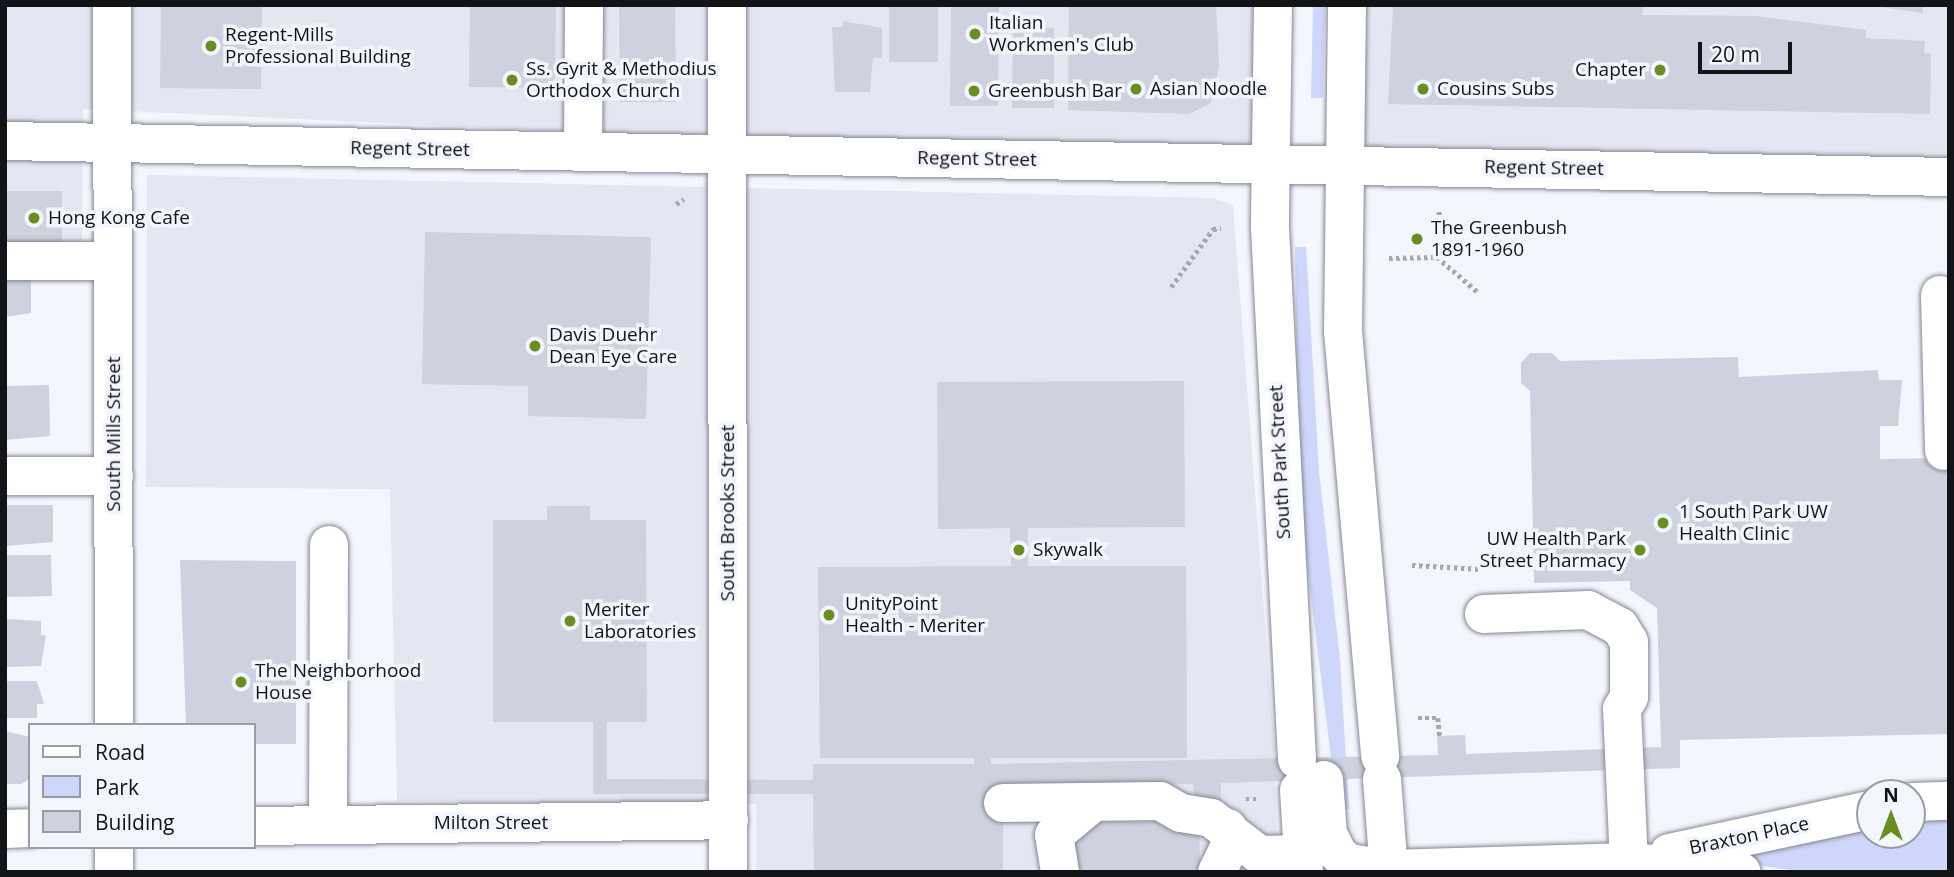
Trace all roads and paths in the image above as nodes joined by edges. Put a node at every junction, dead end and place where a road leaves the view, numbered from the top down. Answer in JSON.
{"nodes":[{"id":1,"x":112,"y":5,"type":"edge"},
{"id":2,"x":584,"y":5,"type":"edge"},
{"id":3,"x":727,"y":5,"type":"edge"},
{"id":4,"x":1273,"y":5,"type":"edge"},
{"id":5,"x":1347,"y":5,"type":"edge"},
{"id":6,"x":5,"y":141,"type":"edge"},
{"id":7,"x":113,"y":143,"type":"junction"},
{"id":8,"x":583,"y":152,"type":"junction"},
{"id":9,"x":728,"y":155,"type":"junction"},
{"id":10,"x":1270,"y":164,"type":"junction"},
{"id":11,"x":1345,"y":165,"type":"junction"},
{"id":12,"x":1949,"y":177,"type":"edge"},
{"id":13,"x":684,"y":199,"type":"dead end"},
{"id":14,"x":676,"y":204,"type":"dead end"},
{"id":15,"x":1439,"y":209,"type":"dead end"},
{"id":16,"x":1221,"y":228,"type":"dead end"},
{"id":17,"x":1437,"y":257,"type":"junction"},
{"id":18,"x":1390,"y":258,"type":"dead end"},
{"id":19,"x":5,"y":261,"type":"edge"},
{"id":20,"x":113,"y":261,"type":"junction"},
{"id":21,"x":1171,"y":287,"type":"dead end"},
{"id":22,"x":1479,"y":293,"type":"dead end"},
{"id":23,"x":1940,"y":295,"type":"dead end"},
{"id":24,"x":1944,"y":451,"type":"dead end"},
{"id":25,"x":5,"y":476,"type":"edge"},
{"id":26,"x":114,"y":476,"type":"junction"},
{"id":27,"x":329,"y":545,"type":"dead end"},
{"id":28,"x":1412,"y":565,"type":"dead end"},
{"id":29,"x":1481,"y":569,"type":"dead end"},
{"id":30,"x":1484,"y":614,"type":"dead end"},
{"id":31,"x":1418,"y":718,"type":"dead end"},
{"id":32,"x":114,"y":723,"type":"edge"},
{"id":33,"x":1440,"y":736,"type":"dead end"},
{"id":34,"x":1310,"y":770,"type":"junction"},
{"id":35,"x":1949,"y":801,"type":"edge"},
{"id":36,"x":1094,"y":802,"type":"junction"},
{"id":37,"x":1926,"y":802,"type":"edge"},
{"id":38,"x":1856,"y":813,"type":"edge"},
{"id":39,"x":729,"y":820,"type":"junction"},
{"id":40,"x":328,"y":825,"type":"junction"},
{"id":41,"x":256,"y":826,"type":"edge"},
{"id":42,"x":28,"y":828,"type":"edge"},
{"id":43,"x":1228,"y":828,"type":"junction"},
{"id":44,"x":5,"y":829,"type":"edge"},
{"id":45,"x":114,"y":849,"type":"edge"},
{"id":46,"x":1254,"y":863,"type":"edge"},
{"id":47,"x":1303,"y":863,"type":"edge"},
{"id":48,"x":1634,"y":867,"type":"edge"},
{"id":49,"x":1388,"y":871,"type":"edge"},
{"id":50,"x":114,"y":872,"type":"edge"},
{"id":51,"x":728,"y":872,"type":"edge"},
{"id":52,"x":1059,"y":872,"type":"edge"},
{"id":53,"x":1217,"y":872,"type":"edge"},
{"id":54,"x":1742,"y":872,"type":"edge"}],
"edges":[{"from":1,"to":7,"type":"main road","name":"South Mills Street"},
{"from":2,"to":8,"type":"main road"},
{"from":3,"to":9,"type":"main road","name":"South Brooks Street"},
{"from":4,"to":10,"type":"main road","name":"South Park Street"},
{"from":5,"to":11,"type":"main road"},
{"from":6,"to":7,"type":"main road","name":"Regent Street"},
{"from":7,"to":8,"type":"main road","name":"Regent Street"},
{"from":7,"to":20,"type":"main road","name":"South Mills Street"},
{"from":8,"to":9,"type":"main road","name":"Regent Street"},
{"from":9,"to":10,"type":"main road","name":"Regent Street"},
{"from":9,"to":39,"type":"main road","name":"South Brooks Street"},
{"from":10,"to":11,"type":"main road","name":"Regent Street"},
{"from":10,"to":34,"type":"main road","name":"South Park Street"},
{"from":11,"to":12,"type":"main road","name":"Regent Street"},
{"from":11,"to":49,"type":"main road"},
{"from":13,"to":14,"type":"path"},
{"from":15,"to":17,"type":"path"},
{"from":16,"to":21,"type":"path"},
{"from":17,"to":18,"type":"path"},
{"from":17,"to":22,"type":"path"},
{"from":19,"to":20,"type":"main road"},
{"from":20,"to":26,"type":"main road","name":"South Mills Street"},
{"from":23,"to":24,"type":"main road"},
{"from":25,"to":26,"type":"main road"},
{"from":26,"to":32,"type":"main road","name":"South Mills Street"},
{"from":27,"to":40,"type":"main road"},
{"from":28,"to":29,"type":"path"},
{"from":30,"to":48,"type":"main road"},
{"from":31,"to":33,"type":"path"},
{"from":34,"to":47,"type":"main road"},
{"from":34,"to":49,"type":"main road","name":"Braxton Place"},
{"from":35,"to":37,"type":"main road"},
{"from":36,"to":43,"type":"main road"},
{"from":36,"to":52,"type":"main road"},
{"from":36,"to":52,"type":"main road"},
{"from":38,"to":48,"type":"main road","name":"Braxton Place"},
{"from":39,"to":40,"type":"main road","name":"Milton Street"},
{"from":39,"to":51,"type":"main road","name":"South Brooks Street"},
{"from":40,"to":41,"type":"main road","name":"Milton Street"},
{"from":42,"to":44,"type":"main road"},
{"from":43,"to":46,"type":"main road"},
{"from":43,"to":53,"type":"main road"},
{"from":45,"to":50,"type":"main road"},
{"from":46,"to":47,"type":"main road"},
{"from":48,"to":49,"type":"main road","name":"Braxton Place"},
{"from":48,"to":54,"type":"main road","name":"Braxton Place"}]}
